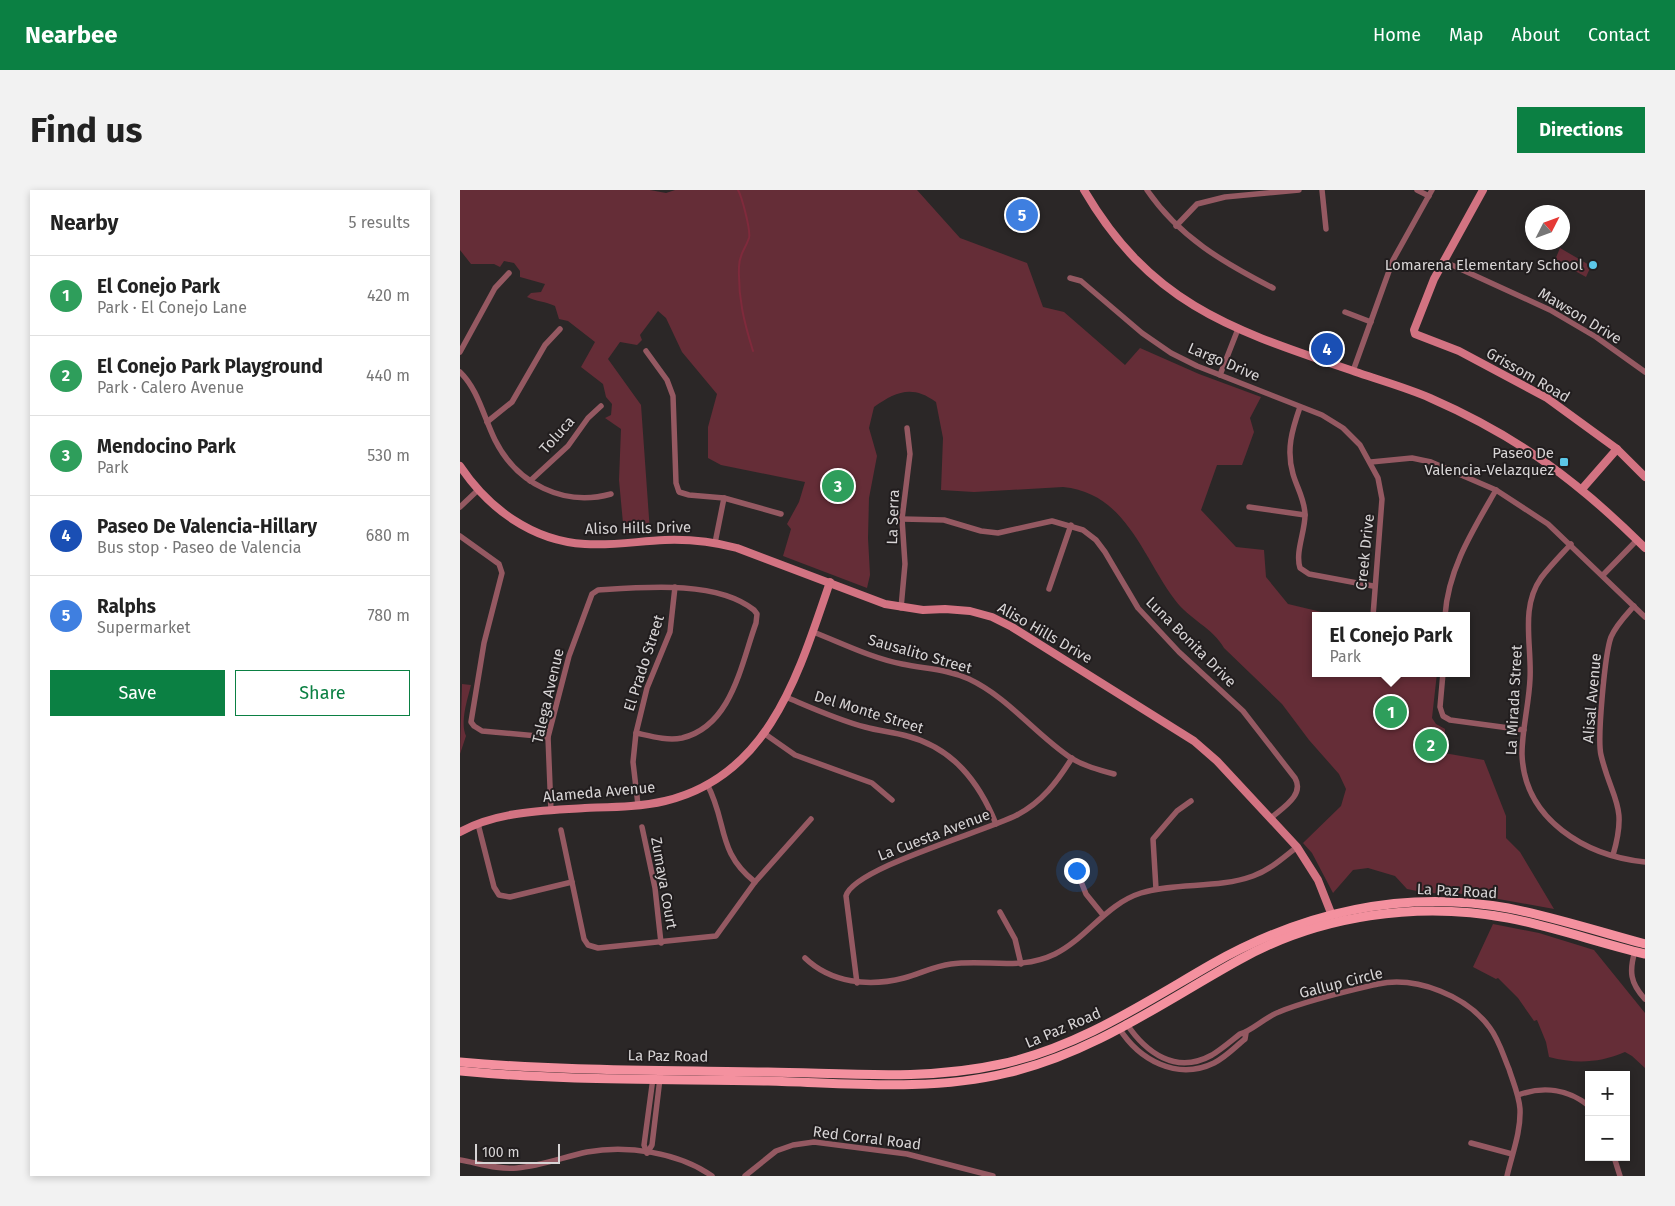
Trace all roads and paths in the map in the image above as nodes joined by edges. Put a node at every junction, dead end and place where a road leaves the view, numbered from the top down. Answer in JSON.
{"nodes":[{"id":1,"x":1084,"y":190,"type":"edge"},
{"id":2,"x":1147,"y":190,"type":"edge"},
{"id":3,"x":1299,"y":190,"type":"edge"},
{"id":4,"x":1322,"y":190,"type":"edge"},
{"id":5,"x":1417,"y":190,"type":"edge"},
{"id":6,"x":1432,"y":190,"type":"edge"},
{"id":7,"x":1482,"y":190,"type":"edge"},
{"id":8,"x":1428,"y":196,"type":"junction"},
{"id":9,"x":1176,"y":226,"type":"junction"},
{"id":10,"x":1326,"y":229,"type":"dead end"},
{"id":11,"x":1443,"y":261,"type":"junction"},
{"id":12,"x":509,"y":273,"type":"dead end"},
{"id":13,"x":1070,"y":278,"type":"dead end"},
{"id":14,"x":1273,"y":288,"type":"dead end"},
{"id":15,"x":1345,"y":312,"type":"dead end"},
{"id":16,"x":1370,"y":322,"type":"junction"},
{"id":17,"x":560,"y":329,"type":"dead end"},
{"id":18,"x":1238,"y":329,"type":"junction"},
{"id":19,"x":646,"y":351,"type":"dead end"},
{"id":20,"x":460,"y":352,"type":"edge"},
{"id":21,"x":1353,"y":371,"type":"junction"},
{"id":22,"x":460,"y":372,"type":"edge"},
{"id":23,"x":1645,"y":372,"type":"edge"},
{"id":24,"x":1220,"y":375,"type":"junction"},
{"id":25,"x":601,"y":406,"type":"dead end"},
{"id":26,"x":1300,"y":407,"type":"junction"},
{"id":27,"x":487,"y":422,"type":"junction"},
{"id":28,"x":907,"y":428,"type":"dead end"},
{"id":29,"x":1617,"y":449,"type":"junction"},
{"id":30,"x":1371,"y":462,"type":"junction"},
{"id":31,"x":460,"y":466,"type":"edge"},
{"id":32,"x":1645,"y":477,"type":"edge"},
{"id":33,"x":530,"y":481,"type":"junction"},
{"id":34,"x":1582,"y":489,"type":"junction"},
{"id":35,"x":478,"y":490,"type":"junction"},
{"id":36,"x":1496,"y":490,"type":"junction"},
{"id":37,"x":611,"y":494,"type":"dead end"},
{"id":38,"x":724,"y":498,"type":"junction"},
{"id":39,"x":460,"y":507,"type":"edge"},
{"id":40,"x":1249,"y":507,"type":"dead end"},
{"id":41,"x":781,"y":514,"type":"dead end"},
{"id":42,"x":1305,"y":515,"type":"junction"},
{"id":43,"x":902,"y":519,"type":"junction"},
{"id":44,"x":1070,"y":525,"type":"junction"},
{"id":45,"x":460,"y":536,"type":"edge"},
{"id":46,"x":1637,"y":540,"type":"junction"},
{"id":47,"x":715,"y":543,"type":"junction"},
{"id":48,"x":1572,"y":544,"type":"junction"},
{"id":49,"x":1645,"y":548,"type":"edge"},
{"id":50,"x":1602,"y":575,"type":"junction"},
{"id":51,"x":830,"y":582,"type":"junction"},
{"id":52,"x":1373,"y":586,"type":"junction"},
{"id":53,"x":675,"y":587,"type":"junction"},
{"id":54,"x":1049,"y":589,"type":"dead end"},
{"id":55,"x":1634,"y":606,"type":"junction"},
{"id":56,"x":900,"y":608,"type":"junction"},
{"id":57,"x":1373,"y":612,"type":"edge"},
{"id":58,"x":1446,"y":612,"type":"edge"},
{"id":59,"x":1645,"y":617,"type":"edge"},
{"id":60,"x":813,"y":632,"type":"junction"},
{"id":61,"x":1443,"y":677,"type":"edge"},
{"id":62,"x":786,"y":697,"type":"junction"},
{"id":63,"x":1524,"y":730,"type":"junction"},
{"id":64,"x":636,"y":733,"type":"junction"},
{"id":65,"x":765,"y":734,"type":"junction"},
{"id":66,"x":548,"y":736,"type":"junction"},
{"id":67,"x":1072,"y":758,"type":"junction"},
{"id":68,"x":1114,"y":774,"type":"dead end"},
{"id":69,"x":707,"y":784,"type":"junction"},
{"id":70,"x":892,"y":800,"type":"dead end"},
{"id":71,"x":1192,"y":801,"type":"dead end"},
{"id":72,"x":638,"y":805,"type":"junction"},
{"id":73,"x":551,"y":811,"type":"junction"},
{"id":74,"x":1271,"y":818,"type":"junction"},
{"id":75,"x":811,"y":819,"type":"dead end"},
{"id":76,"x":478,"y":824,"type":"junction"},
{"id":77,"x":996,"y":824,"type":"junction"},
{"id":78,"x":642,"y":827,"type":"dead end"},
{"id":79,"x":561,"y":830,"type":"dead end"},
{"id":80,"x":460,"y":832,"type":"edge"},
{"id":81,"x":1297,"y":847,"type":"junction"},
{"id":82,"x":1613,"y":855,"type":"junction"},
{"id":83,"x":1645,"y":862,"type":"edge"},
{"id":84,"x":1076,"y":869,"type":"dead end"},
{"id":85,"x":572,"y":882,"type":"junction"},
{"id":86,"x":755,"y":882,"type":"junction"},
{"id":87,"x":1156,"y":889,"type":"junction"},
{"id":88,"x":1000,"y":912,"type":"dead end"},
{"id":89,"x":1331,"y":913,"type":"junction"},
{"id":90,"x":1103,"y":915,"type":"junction"},
{"id":91,"x":1334,"y":923,"type":"junction"},
{"id":92,"x":661,"y":943,"type":"junction"},
{"id":93,"x":1645,"y":944,"type":"edge"},
{"id":94,"x":1635,"y":952,"type":"junction"},
{"id":95,"x":1645,"y":954,"type":"edge"},
{"id":96,"x":804,"y":958,"type":"dead end"},
{"id":97,"x":1021,"y":964,"type":"junction"},
{"id":98,"x":857,"y":983,"type":"junction"},
{"id":99,"x":1645,"y":999,"type":"edge"},
{"id":100,"x":1118,"y":1019,"type":"junction"},
{"id":101,"x":1123,"y":1027,"type":"junction"},
{"id":102,"x":460,"y":1062,"type":"edge"},
{"id":103,"x":460,"y":1071,"type":"edge"},
{"id":104,"x":657,"y":1074,"type":"junction"},
{"id":105,"x":1518,"y":1095,"type":"junction"},
{"id":106,"x":1585,"y":1103,"type":"edge"},
{"id":107,"x":1471,"y":1143,"type":"dead end"},
{"id":108,"x":647,"y":1153,"type":"junction"},
{"id":109,"x":1512,"y":1154,"type":"junction"},
{"id":110,"x":460,"y":1160,"type":"edge"},
{"id":111,"x":1615,"y":1161,"type":"edge"},
{"id":112,"x":969,"y":1173,"type":"edge"},
{"id":113,"x":712,"y":1176,"type":"edge"},
{"id":114,"x":745,"y":1176,"type":"edge"},
{"id":115,"x":993,"y":1176,"type":"edge"},
{"id":116,"x":1507,"y":1176,"type":"edge"},
{"id":117,"x":1620,"y":1176,"type":"edge"}],
"edges":[{"from":1,"to":18,"type":"street"},
{"from":2,"to":9,"type":"street"},
{"from":3,"to":9,"type":"street"},
{"from":4,"to":10,"type":"street"},
{"from":5,"to":8,"type":"street"},
{"from":6,"to":8,"type":"street"},
{"from":7,"to":11,"type":"street"},
{"from":8,"to":16,"type":"street"},
{"from":9,"to":14,"type":"street"},
{"from":11,"to":23,"type":"street","name":"Mawson Drive"},
{"from":11,"to":29,"type":"street","name":"Grissom Road"},
{"from":12,"to":20,"type":"street"},
{"from":13,"to":24,"type":"street","name":"Largo Drive"},
{"from":15,"to":16,"type":"street"},
{"from":16,"to":21,"type":"street"},
{"from":17,"to":27,"type":"street"},
{"from":18,"to":21,"type":"street"},
{"from":18,"to":24,"type":"street"},
{"from":19,"to":38,"type":"street"},
{"from":21,"to":34,"type":"street"},
{"from":22,"to":27,"type":"street"},
{"from":24,"to":26,"type":"street","name":"Largo Drive"},
{"from":25,"to":33,"type":"street","name":"Toluca"},
{"from":26,"to":30,"type":"street","name":"Largo Drive"},
{"from":26,"to":42,"type":"street"},
{"from":27,"to":33,"type":"street"},
{"from":28,"to":43,"type":"street","name":"La Serra"},
{"from":29,"to":32,"type":"street","name":"Grissom Road"},
{"from":29,"to":34,"type":"street"},
{"from":30,"to":36,"type":"street"},
{"from":30,"to":52,"type":"street","name":"Creek Drive"},
{"from":31,"to":35,"type":"street","name":"Aliso Hills Drive"},
{"from":33,"to":37,"type":"street"},
{"from":34,"to":46,"type":"street"},
{"from":35,"to":39,"type":"street"},
{"from":35,"to":47,"type":"street","name":"Aliso Hills Drive"},
{"from":36,"to":48,"type":"street"},
{"from":36,"to":58,"type":"street"},
{"from":38,"to":41,"type":"street"},
{"from":38,"to":47,"type":"street"},
{"from":40,"to":42,"type":"street"},
{"from":42,"to":52,"type":"street"},
{"from":43,"to":44,"type":"street","name":"Luna Bonita Drive"},
{"from":43,"to":56,"type":"street","name":"La Serra"},
{"from":44,"to":54,"type":"street"},
{"from":44,"to":74,"type":"street","name":"Luna Bonita Drive"},
{"from":45,"to":66,"type":"street"},
{"from":46,"to":49,"type":"street"},
{"from":46,"to":50,"type":"street"},
{"from":47,"to":51,"type":"street","name":"Aliso Hills Drive"},
{"from":48,"to":50,"type":"street"},
{"from":48,"to":63,"type":"street","name":"La Mirada Street"},
{"from":50,"to":55,"type":"street"},
{"from":51,"to":56,"type":"street","name":"Aliso Hills Drive"},
{"from":51,"to":60,"type":"street","name":"Alameda Avenue"},
{"from":52,"to":57,"type":"street","name":"Creek Drive"},
{"from":53,"to":64,"type":"street","name":"El Prado Street"},
{"from":53,"to":64,"type":"street"},
{"from":53,"to":66,"type":"street","name":"Talega Avenue"},
{"from":55,"to":59,"type":"street"},
{"from":55,"to":82,"type":"street","name":"Alisal Avenue"},
{"from":56,"to":74,"type":"street","name":"Aliso Hills Drive"},
{"from":60,"to":62,"type":"street","name":"Alameda Avenue"},
{"from":60,"to":67,"type":"street","name":"Sausalito Street"},
{"from":61,"to":63,"type":"street"},
{"from":62,"to":65,"type":"street","name":"Alameda Avenue"},
{"from":62,"to":77,"type":"street","name":"Del Monte Street"},
{"from":63,"to":82,"type":"street","name":"La Mirada Street"},
{"from":64,"to":72,"type":"street","name":"El Prado Street"},
{"from":65,"to":69,"type":"street","name":"Alameda Avenue"},
{"from":65,"to":70,"type":"street"},
{"from":66,"to":73,"type":"street","name":"Talega Avenue"},
{"from":67,"to":68,"type":"street","name":"Sausalito Street"},
{"from":67,"to":77,"type":"street","name":"La Cuesta Avenue"},
{"from":69,"to":72,"type":"street","name":"Alameda Avenue"},
{"from":69,"to":86,"type":"street"},
{"from":71,"to":87,"type":"street"},
{"from":72,"to":73,"type":"street","name":"Alameda Avenue"},
{"from":73,"to":76,"type":"street","name":"Alameda Avenue"},
{"from":74,"to":81,"type":"street","name":"Aliso Hills Drive"},
{"from":75,"to":86,"type":"street"},
{"from":76,"to":80,"type":"street","name":"Alameda Avenue"},
{"from":76,"to":85,"type":"street"},
{"from":77,"to":98,"type":"street","name":"La Cuesta Avenue"},
{"from":78,"to":92,"type":"street","name":"Zumaya Court"},
{"from":79,"to":85,"type":"street"},
{"from":81,"to":87,"type":"street"},
{"from":81,"to":89,"type":"street","name":"Aliso Hills Drive"},
{"from":82,"to":83,"type":"street","name":"La Mirada Street"},
{"from":84,"to":90,"type":"street"},
{"from":85,"to":92,"type":"street"},
{"from":86,"to":92,"type":"street"},
{"from":87,"to":90,"type":"street"},
{"from":88,"to":97,"type":"street"},
{"from":89,"to":91,"type":"street","name":"Aliso Hills Drive"},
{"from":89,"to":93,"type":"main road","name":"La Paz Road"},
{"from":89,"to":100,"type":"main road","name":"La Paz Road"},
{"from":90,"to":97,"type":"street"},
{"from":91,"to":94,"type":"main road","name":"La Paz Road"},
{"from":91,"to":101,"type":"main road","name":"La Paz Road"},
{"from":94,"to":95,"type":"main road","name":"La Paz Road"},
{"from":94,"to":99,"type":"street"},
{"from":96,"to":98,"type":"street"},
{"from":97,"to":98,"type":"street"},
{"from":100,"to":101,"type":"street","name":"Gallup Circle"},
{"from":100,"to":104,"type":"main road","name":"La Paz Road"},
{"from":101,"to":104,"type":"main road","name":"La Paz Road"},
{"from":101,"to":105,"type":"street","name":"Gallup Circle"},
{"from":102,"to":104,"type":"main road","name":"La Paz Road"},
{"from":103,"to":104,"type":"main road","name":"La Paz Road"},
{"from":104,"to":108,"type":"street"},
{"from":105,"to":106,"type":"street"},
{"from":105,"to":109,"type":"street","name":"Gallup Circle"},
{"from":107,"to":109,"type":"street"},
{"from":108,"to":110,"type":"street"},
{"from":108,"to":113,"type":"street"},
{"from":109,"to":116,"type":"street","name":"Gallup Circle"},
{"from":111,"to":117,"type":"street"},
{"from":112,"to":114,"type":"street","name":"Red Corral Road"},
{"from":112,"to":115,"type":"street","name":"Red Corral Road"}]}
